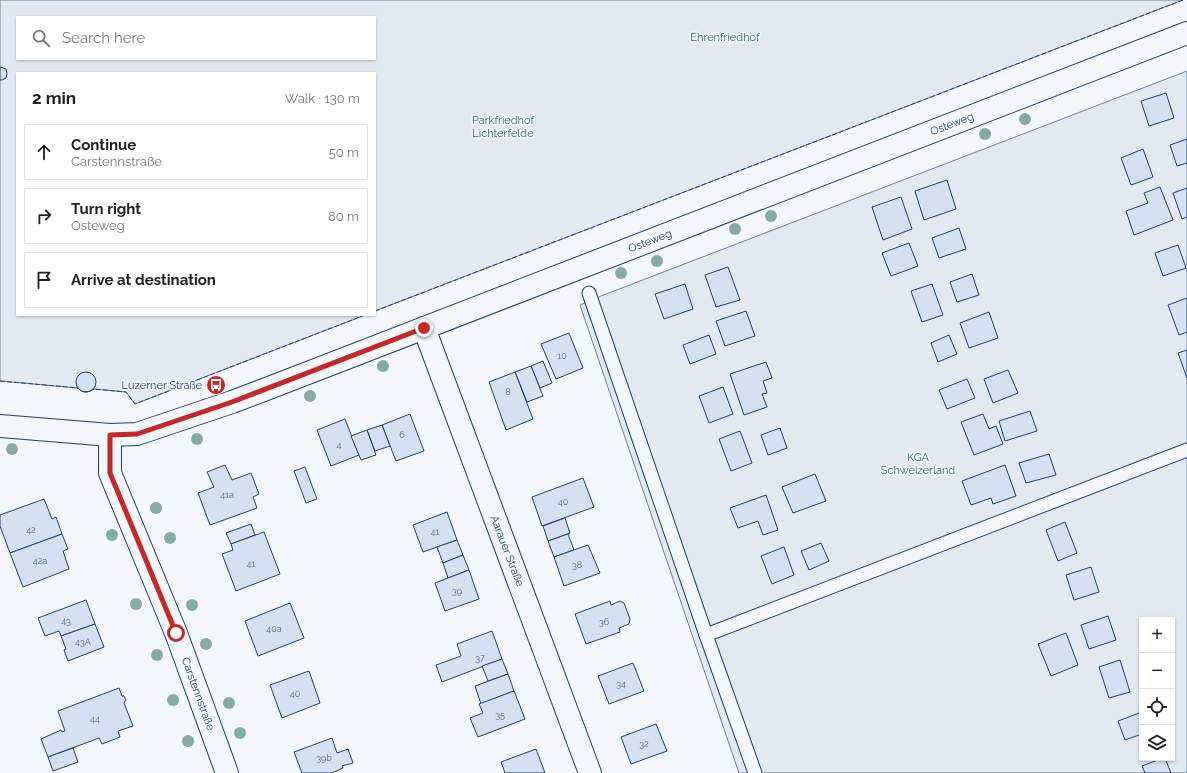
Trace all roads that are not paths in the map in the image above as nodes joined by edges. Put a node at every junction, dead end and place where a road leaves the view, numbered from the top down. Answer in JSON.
{"nodes":[{"id":1,"x":1187,"y":33,"type":"edge"},
{"id":2,"x":589,"y":293,"type":"dead end"},
{"id":3,"x":424,"y":328,"type":"junction"},
{"id":4,"x":0,"y":426,"type":"edge"},
{"id":5,"x":110,"y":435,"type":"junction"},
{"id":6,"x":1187,"y":450,"type":"edge"},
{"id":7,"x":706,"y":635,"type":"junction"},
{"id":8,"x":228,"y":773,"type":"edge"},
{"id":9,"x":590,"y":773,"type":"edge"},
{"id":10,"x":755,"y":773,"type":"edge"}],
"edges":[{"from":1,"to":3,"type":"street","name":"Osteweg"},
{"from":2,"to":7,"type":"lane"},
{"from":3,"to":5,"type":"street","name":"Osteweg"},
{"from":3,"to":9,"type":"street","name":"Aarauer Straße"},
{"from":4,"to":5,"type":"street"},
{"from":5,"to":8,"type":"street","name":"Carstennstraße"},
{"from":6,"to":7,"type":"lane"},
{"from":7,"to":10,"type":"lane"}]}
